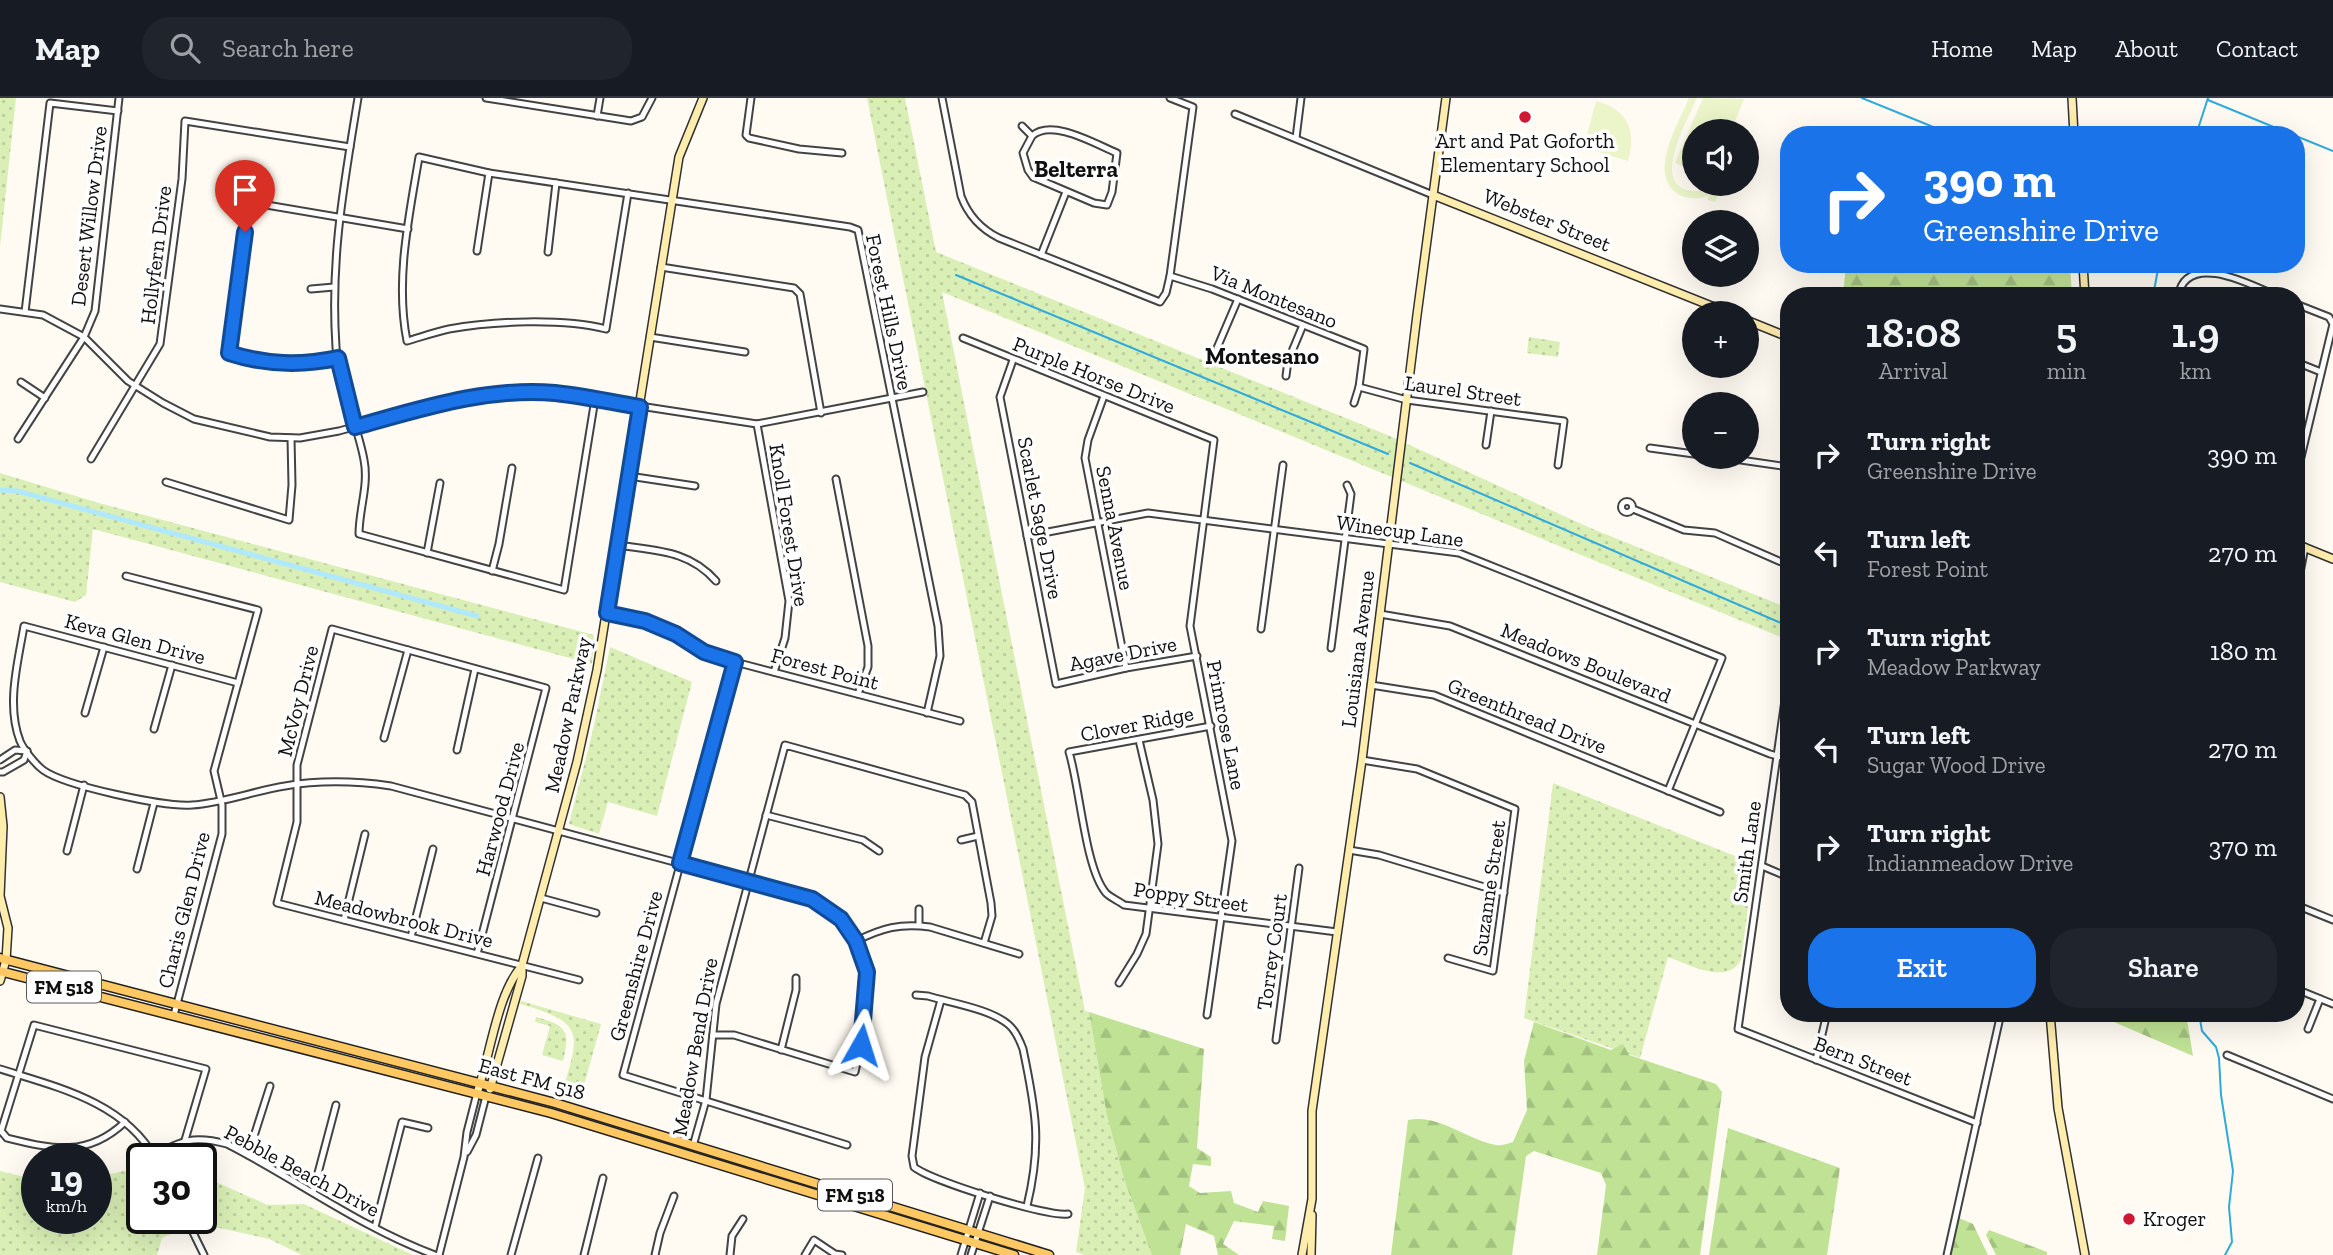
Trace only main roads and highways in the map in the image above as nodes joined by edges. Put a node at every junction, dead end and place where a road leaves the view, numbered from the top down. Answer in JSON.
{"nodes":[{"id":1,"x":3,"y":959,"type":"edge"},
{"id":2,"x":1,"y":975,"type":"edge"},
{"id":3,"x":296,"y":1035,"type":"junction"},
{"id":4,"x":294,"y":1046,"type":"junction"},
{"id":5,"x":1014,"y":1255,"type":"edge"},
{"id":6,"x":1049,"y":1255,"type":"edge"}],
"edges":[{"from":1,"to":3,"type":"main road","name":"East FM 518","number":"FM 518"},
{"from":2,"to":4,"type":"main road","name":"East FM 518","number":"FM 518"},
{"from":3,"to":4,"type":"main road"},
{"from":3,"to":6,"type":"main road","name":"East FM 518","number":"FM 518"},
{"from":4,"to":5,"type":"main road","name":"East FM 518","number":"FM 518"}]}
